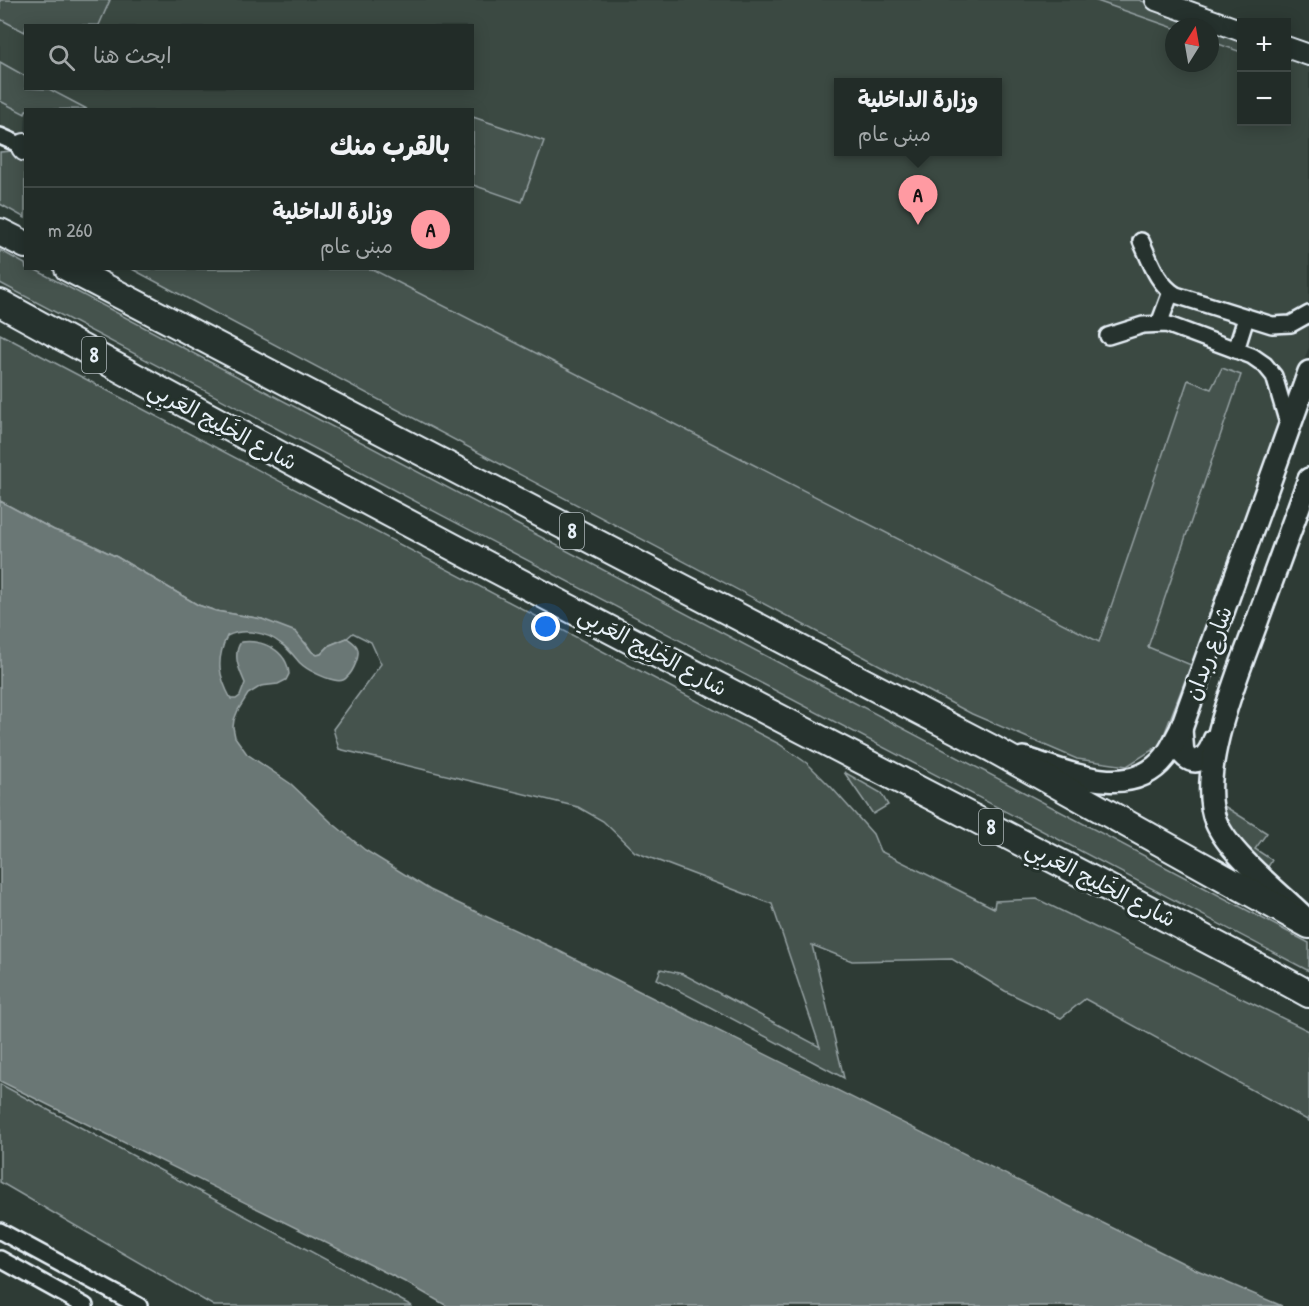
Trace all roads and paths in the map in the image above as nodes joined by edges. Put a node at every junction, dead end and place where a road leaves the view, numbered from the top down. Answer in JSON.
{"nodes":[{"id":1,"x":1156,"y":0,"type":"edge"},
{"id":2,"x":1237,"y":29,"type":"edge"},
{"id":3,"x":1291,"y":48,"type":"edge"},
{"id":4,"x":1309,"y":55,"type":"edge"},
{"id":5,"x":0,"y":136,"type":"edge"},
{"id":6,"x":24,"y":147,"type":"edge"},
{"id":7,"x":0,"y":232,"type":"edge"},
{"id":8,"x":1141,"y":241,"type":"dead end"},
{"id":9,"x":24,"y":244,"type":"edge"},
{"id":10,"x":73,"y":270,"type":"edge"},
{"id":11,"x":108,"y":270,"type":"edge"},
{"id":12,"x":1171,"y":292,"type":"junction"},
{"id":13,"x":0,"y":303,"type":"edge"},
{"id":14,"x":153,"y":314,"type":"junction"},
{"id":15,"x":1309,"y":314,"type":"edge"},
{"id":16,"x":1246,"y":318,"type":"junction"},
{"id":17,"x":0,"y":321,"type":"edge"},
{"id":18,"x":1159,"y":324,"type":"junction"},
{"id":19,"x":1108,"y":336,"type":"dead end"},
{"id":20,"x":1236,"y":350,"type":"junction"},
{"id":21,"x":1309,"y":372,"type":"edge"},
{"id":22,"x":189,"y":407,"type":"junction"},
{"id":23,"x":1289,"y":427,"type":"junction"},
{"id":24,"x":1309,"y":479,"type":"edge"},
{"id":25,"x":1222,"y":720,"type":"junction"},
{"id":26,"x":1181,"y":729,"type":"junction"},
{"id":27,"x":991,"y":748,"type":"junction"},
{"id":28,"x":1309,"y":923,"type":"edge"},
{"id":29,"x":1309,"y":994,"type":"edge"},
{"id":30,"x":0,"y":1231,"type":"edge"},
{"id":31,"x":0,"y":1259,"type":"edge"},
{"id":32,"x":85,"y":1306,"type":"edge"},
{"id":33,"x":139,"y":1306,"type":"edge"}],
"edges":[{"from":1,"to":2,"type":"street"},
{"from":3,"to":4,"type":"street"},
{"from":5,"to":6,"type":"street"},
{"from":7,"to":9,"type":"highway"},
{"from":8,"to":12,"type":"street"},
{"from":10,"to":14,"type":"highway","number":"8"},
{"from":11,"to":14,"type":"highway"},
{"from":12,"to":16,"type":"street"},
{"from":12,"to":18,"type":"street"},
{"from":13,"to":22,"type":"highway","name":"شارع الخَلِيج العَربِي","number":"8"},
{"from":14,"to":27,"type":"highway","number":"8"},
{"from":15,"to":16,"type":"street"},
{"from":16,"to":20,"type":"street"},
{"from":17,"to":22,"type":"highway"},
{"from":18,"to":19,"type":"street"},
{"from":18,"to":20,"type":"street"},
{"from":20,"to":23,"type":"street"},
{"from":21,"to":23,"type":"main road","name":"شارع ربدان"},
{"from":22,"to":29,"type":"highway","name":"شارع الخَلِيج العَربِي","number":"8"},
{"from":23,"to":26,"type":"main road","name":"شارع ربدان"},
{"from":24,"to":25,"type":"main road","name":"شارع ربدان"},
{"from":25,"to":26,"type":"main road"},
{"from":25,"to":28,"type":"main road","name":"شارع ربدان"},
{"from":26,"to":27,"type":"main road","name":"شارع ربدان"},
{"from":27,"to":28,"type":"highway","number":"8"},
{"from":30,"to":33,"type":"street"},
{"from":31,"to":32,"type":"street"}]}
